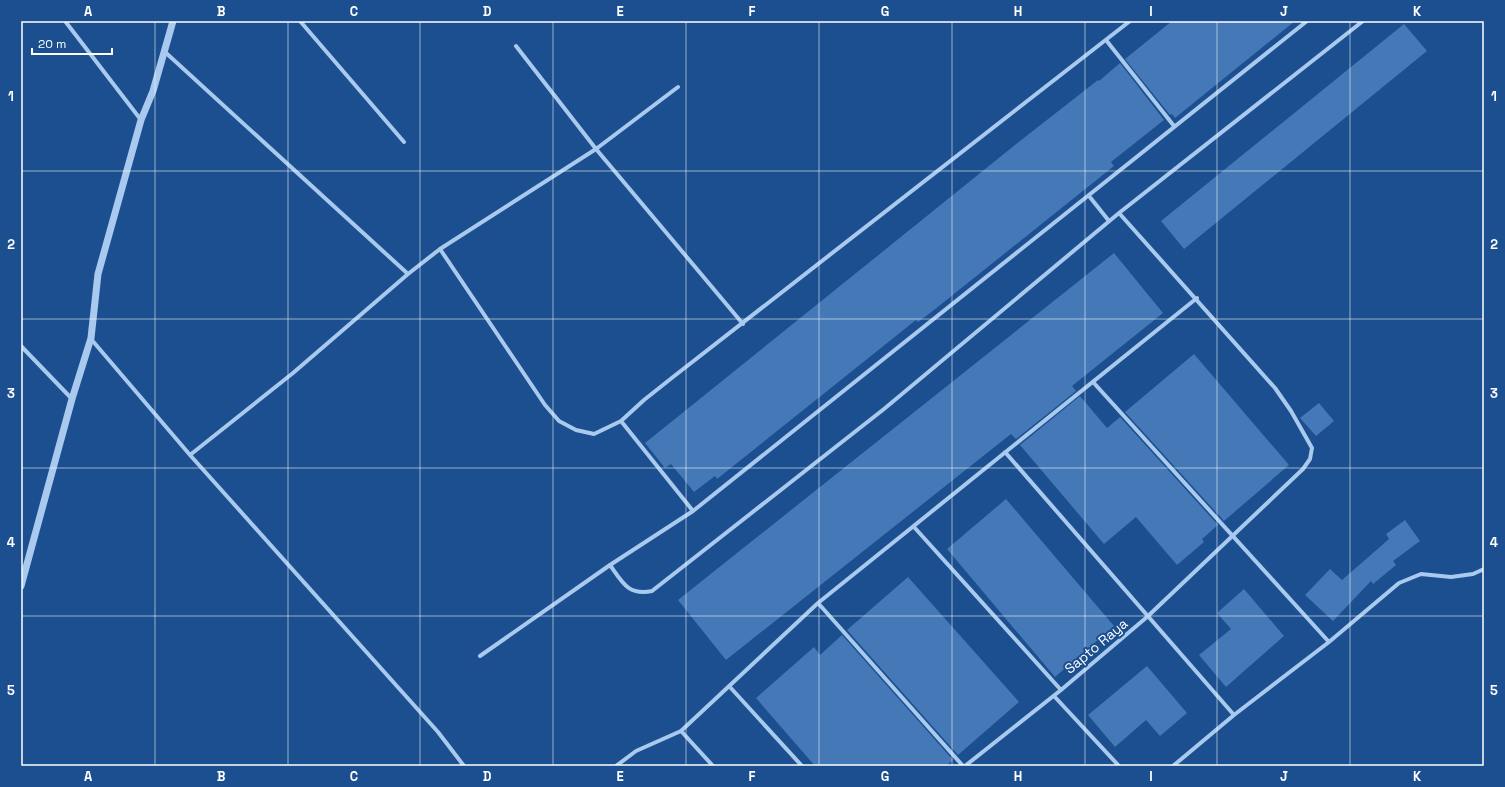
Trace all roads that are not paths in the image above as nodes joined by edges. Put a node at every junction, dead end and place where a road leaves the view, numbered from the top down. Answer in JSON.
{"nodes":[{"id":1,"x":65,"y":21,"type":"edge"},
{"id":2,"x":173,"y":21,"type":"edge"},
{"id":3,"x":300,"y":21,"type":"edge"},
{"id":4,"x":1130,"y":21,"type":"edge"},
{"id":5,"x":1307,"y":21,"type":"edge"},
{"id":6,"x":1363,"y":21,"type":"edge"},
{"id":7,"x":1106,"y":40,"type":"junction"},
{"id":8,"x":516,"y":46,"type":"dead end"},
{"id":9,"x":165,"y":52,"type":"junction"},
{"id":10,"x":678,"y":87,"type":"dead end"},
{"id":11,"x":141,"y":120,"type":"junction"},
{"id":12,"x":1174,"y":126,"type":"junction"},
{"id":13,"x":404,"y":142,"type":"dead end"},
{"id":14,"x":596,"y":149,"type":"junction"},
{"id":15,"x":1089,"y":196,"type":"junction"},
{"id":16,"x":1119,"y":213,"type":"junction"},
{"id":17,"x":1109,"y":221,"type":"junction"},
{"id":18,"x":440,"y":249,"type":"junction"},
{"id":19,"x":408,"y":274,"type":"junction"},
{"id":20,"x":1197,"y":298,"type":"junction"},
{"id":21,"x":742,"y":324,"type":"junction"},
{"id":22,"x":90,"y":338,"type":"junction"},
{"id":23,"x":21,"y":346,"type":"edge"},
{"id":24,"x":1094,"y":382,"type":"junction"},
{"id":25,"x":72,"y":400,"type":"junction"},
{"id":26,"x":621,"y":421,"type":"junction"},
{"id":27,"x":1005,"y":452,"type":"junction"},
{"id":28,"x":190,"y":455,"type":"junction"},
{"id":29,"x":692,"y":512,"type":"junction"},
{"id":30,"x":914,"y":527,"type":"junction"},
{"id":31,"x":1234,"y":536,"type":"junction"},
{"id":32,"x":610,"y":565,"type":"junction"},
{"id":33,"x":1484,"y":569,"type":"edge"},
{"id":34,"x":21,"y":586,"type":"edge"},
{"id":35,"x":818,"y":603,"type":"junction"},
{"id":36,"x":1148,"y":617,"type":"junction"},
{"id":37,"x":1329,"y":642,"type":"junction"},
{"id":38,"x":480,"y":656,"type":"dead end"},
{"id":39,"x":729,"y":686,"type":"junction"},
{"id":40,"x":1061,"y":690,"type":"junction"},
{"id":41,"x":1054,"y":696,"type":"junction"},
{"id":42,"x":1234,"y":716,"type":"junction"},
{"id":43,"x":681,"y":731,"type":"junction"},
{"id":44,"x":464,"y":766,"type":"edge"},
{"id":45,"x":616,"y":766,"type":"edge"},
{"id":46,"x":713,"y":766,"type":"edge"},
{"id":47,"x":802,"y":766,"type":"edge"},
{"id":48,"x":964,"y":766,"type":"edge"},
{"id":49,"x":1119,"y":766,"type":"edge"},
{"id":50,"x":1173,"y":766,"type":"edge"}],
"edges":[{"from":1,"to":11,"type":"street"},
{"from":2,"to":9,"type":"street"},
{"from":3,"to":13,"type":"street"},
{"from":4,"to":7,"type":"street"},
{"from":5,"to":12,"type":"street"},
{"from":6,"to":16,"type":"street"},
{"from":7,"to":12,"type":"street"},
{"from":7,"to":21,"type":"street"},
{"from":8,"to":14,"type":"street"},
{"from":9,"to":11,"type":"street"},
{"from":9,"to":19,"type":"street"},
{"from":10,"to":14,"type":"street"},
{"from":11,"to":22,"type":"street"},
{"from":12,"to":15,"type":"street"},
{"from":14,"to":18,"type":"street"},
{"from":14,"to":21,"type":"street"},
{"from":15,"to":17,"type":"street"},
{"from":15,"to":29,"type":"street"},
{"from":16,"to":17,"type":"street"},
{"from":16,"to":20,"type":"street"},
{"from":17,"to":32,"type":"street"},
{"from":18,"to":19,"type":"street"},
{"from":18,"to":26,"type":"street"},
{"from":19,"to":28,"type":"street"},
{"from":20,"to":24,"type":"street"},
{"from":20,"to":31,"type":"street","name":"Sapto Raya"},
{"from":21,"to":26,"type":"street"},
{"from":22,"to":25,"type":"street"},
{"from":22,"to":28,"type":"street"},
{"from":23,"to":25,"type":"street"},
{"from":24,"to":27,"type":"street"},
{"from":24,"to":31,"type":"street"},
{"from":25,"to":34,"type":"street"},
{"from":26,"to":29,"type":"street"},
{"from":27,"to":30,"type":"street"},
{"from":27,"to":36,"type":"street"},
{"from":28,"to":44,"type":"street"},
{"from":29,"to":32,"type":"street"},
{"from":30,"to":35,"type":"street"},
{"from":30,"to":40,"type":"street"},
{"from":31,"to":36,"type":"street","name":"Sapto Raya"},
{"from":31,"to":37,"type":"street"},
{"from":32,"to":38,"type":"street"},
{"from":33,"to":37,"type":"street"},
{"from":35,"to":39,"type":"street"},
{"from":35,"to":48,"type":"street"},
{"from":36,"to":40,"type":"street","name":"Sapto Raya"},
{"from":36,"to":42,"type":"street"},
{"from":37,"to":42,"type":"street"},
{"from":39,"to":43,"type":"street"},
{"from":39,"to":47,"type":"street"},
{"from":40,"to":41,"type":"street","name":"Sapto Raya"},
{"from":41,"to":48,"type":"street","name":"Sapto Raya"},
{"from":41,"to":49,"type":"street"},
{"from":42,"to":50,"type":"street"},
{"from":43,"to":45,"type":"street"},
{"from":43,"to":46,"type":"street"}]}
